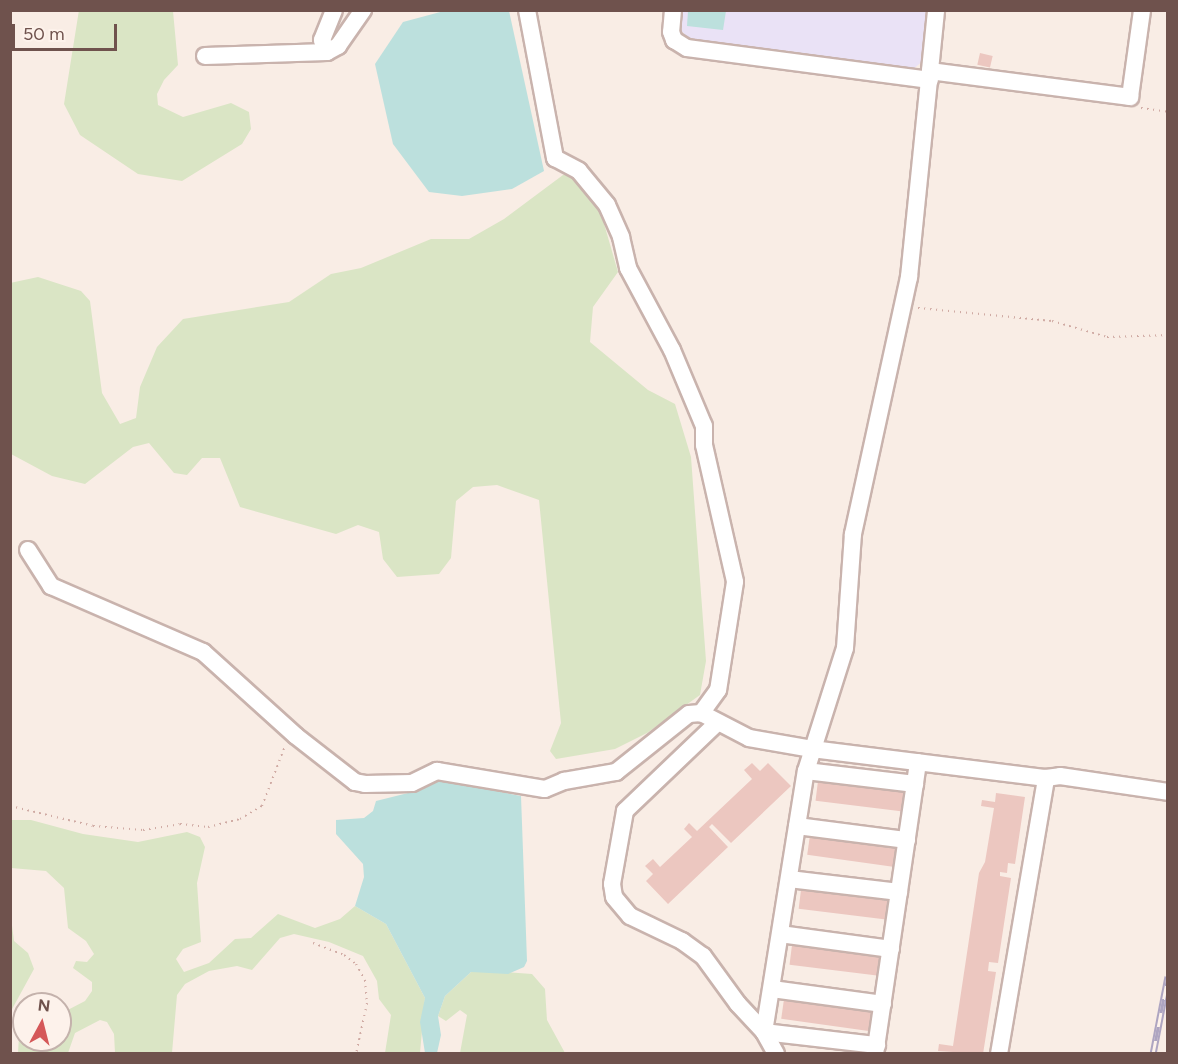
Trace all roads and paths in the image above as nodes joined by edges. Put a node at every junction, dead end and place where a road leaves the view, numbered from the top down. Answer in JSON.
{"nodes":[{"id":1,"x":334,"y":10,"type":"edge"},
{"id":2,"x":363,"y":10,"type":"edge"},
{"id":3,"x":527,"y":10,"type":"edge"},
{"id":4,"x":673,"y":10,"type":"edge"},
{"id":5,"x":936,"y":10,"type":"edge"},
{"id":6,"x":1142,"y":10,"type":"edge"},
{"id":7,"x":327,"y":51,"type":"junction"},
{"id":8,"x":205,"y":56,"type":"dead end"},
{"id":9,"x":930,"y":76,"type":"junction"},
{"id":10,"x":1130,"y":97,"type":"junction"},
{"id":11,"x":1167,"y":112,"type":"edge"},
{"id":12,"x":903,"y":307,"type":"junction"},
{"id":13,"x":1167,"y":335,"type":"edge"},
{"id":14,"x":28,"y":549,"type":"dead end"},
{"id":15,"x":701,"y":713,"type":"junction"},
{"id":16,"x":716,"y":724,"type":"junction"},
{"id":17,"x":296,"y":736,"type":"junction"},
{"id":18,"x":812,"y":749,"type":"junction"},
{"id":19,"x":918,"y":762,"type":"junction"},
{"id":20,"x":806,"y":771,"type":"junction"},
{"id":21,"x":1046,"y":778,"type":"junction"},
{"id":22,"x":915,"y":784,"type":"junction"},
{"id":23,"x":1167,"y":792,"type":"edge"},
{"id":24,"x":10,"y":806,"type":"edge"},
{"id":25,"x":797,"y":826,"type":"junction"},
{"id":26,"x":907,"y":840,"type":"junction"},
{"id":27,"x":789,"y":879,"type":"junction"},
{"id":28,"x":899,"y":892,"type":"junction"},
{"id":29,"x":780,"y":934,"type":"junction"},
{"id":30,"x":313,"y":943,"type":"dead end"},
{"id":31,"x":891,"y":949,"type":"junction"},
{"id":32,"x":772,"y":989,"type":"junction"},
{"id":33,"x":883,"y":1004,"type":"junction"},
{"id":34,"x":764,"y":1032,"type":"junction"},
{"id":35,"x":876,"y":1049,"type":"edge"},
{"id":36,"x":356,"y":1053,"type":"edge"},
{"id":37,"x":776,"y":1053,"type":"edge"},
{"id":38,"x":999,"y":1053,"type":"edge"}],
"edges":[{"from":1,"to":7,"type":"street"},
{"from":2,"to":7,"type":"street"},
{"from":3,"to":15,"type":"street"},
{"from":4,"to":9,"type":"street"},
{"from":5,"to":9,"type":"street"},
{"from":6,"to":10,"type":"street"},
{"from":7,"to":8,"type":"street"},
{"from":9,"to":10,"type":"street"},
{"from":9,"to":12,"type":"street"},
{"from":10,"to":11,"type":"path"},
{"from":12,"to":13,"type":"path"},
{"from":12,"to":18,"type":"street"},
{"from":14,"to":17,"type":"street"},
{"from":15,"to":16,"type":"street"},
{"from":15,"to":17,"type":"street"},
{"from":16,"to":18,"type":"street"},
{"from":16,"to":34,"type":"street"},
{"from":17,"to":24,"type":"path"},
{"from":18,"to":19,"type":"street"},
{"from":18,"to":20,"type":"street"},
{"from":19,"to":21,"type":"street"},
{"from":19,"to":22,"type":"street"},
{"from":20,"to":22,"type":"street"},
{"from":20,"to":25,"type":"street"},
{"from":21,"to":23,"type":"street"},
{"from":21,"to":38,"type":"street"},
{"from":22,"to":26,"type":"street"},
{"from":25,"to":26,"type":"street"},
{"from":25,"to":27,"type":"street"},
{"from":26,"to":28,"type":"street"},
{"from":27,"to":28,"type":"street"},
{"from":27,"to":29,"type":"street"},
{"from":28,"to":31,"type":"street"},
{"from":29,"to":31,"type":"street"},
{"from":29,"to":32,"type":"street"},
{"from":30,"to":36,"type":"path"},
{"from":31,"to":33,"type":"street"},
{"from":32,"to":33,"type":"street"},
{"from":32,"to":34,"type":"street"},
{"from":33,"to":35,"type":"street"},
{"from":34,"to":35,"type":"street"},
{"from":34,"to":37,"type":"street"}]}
